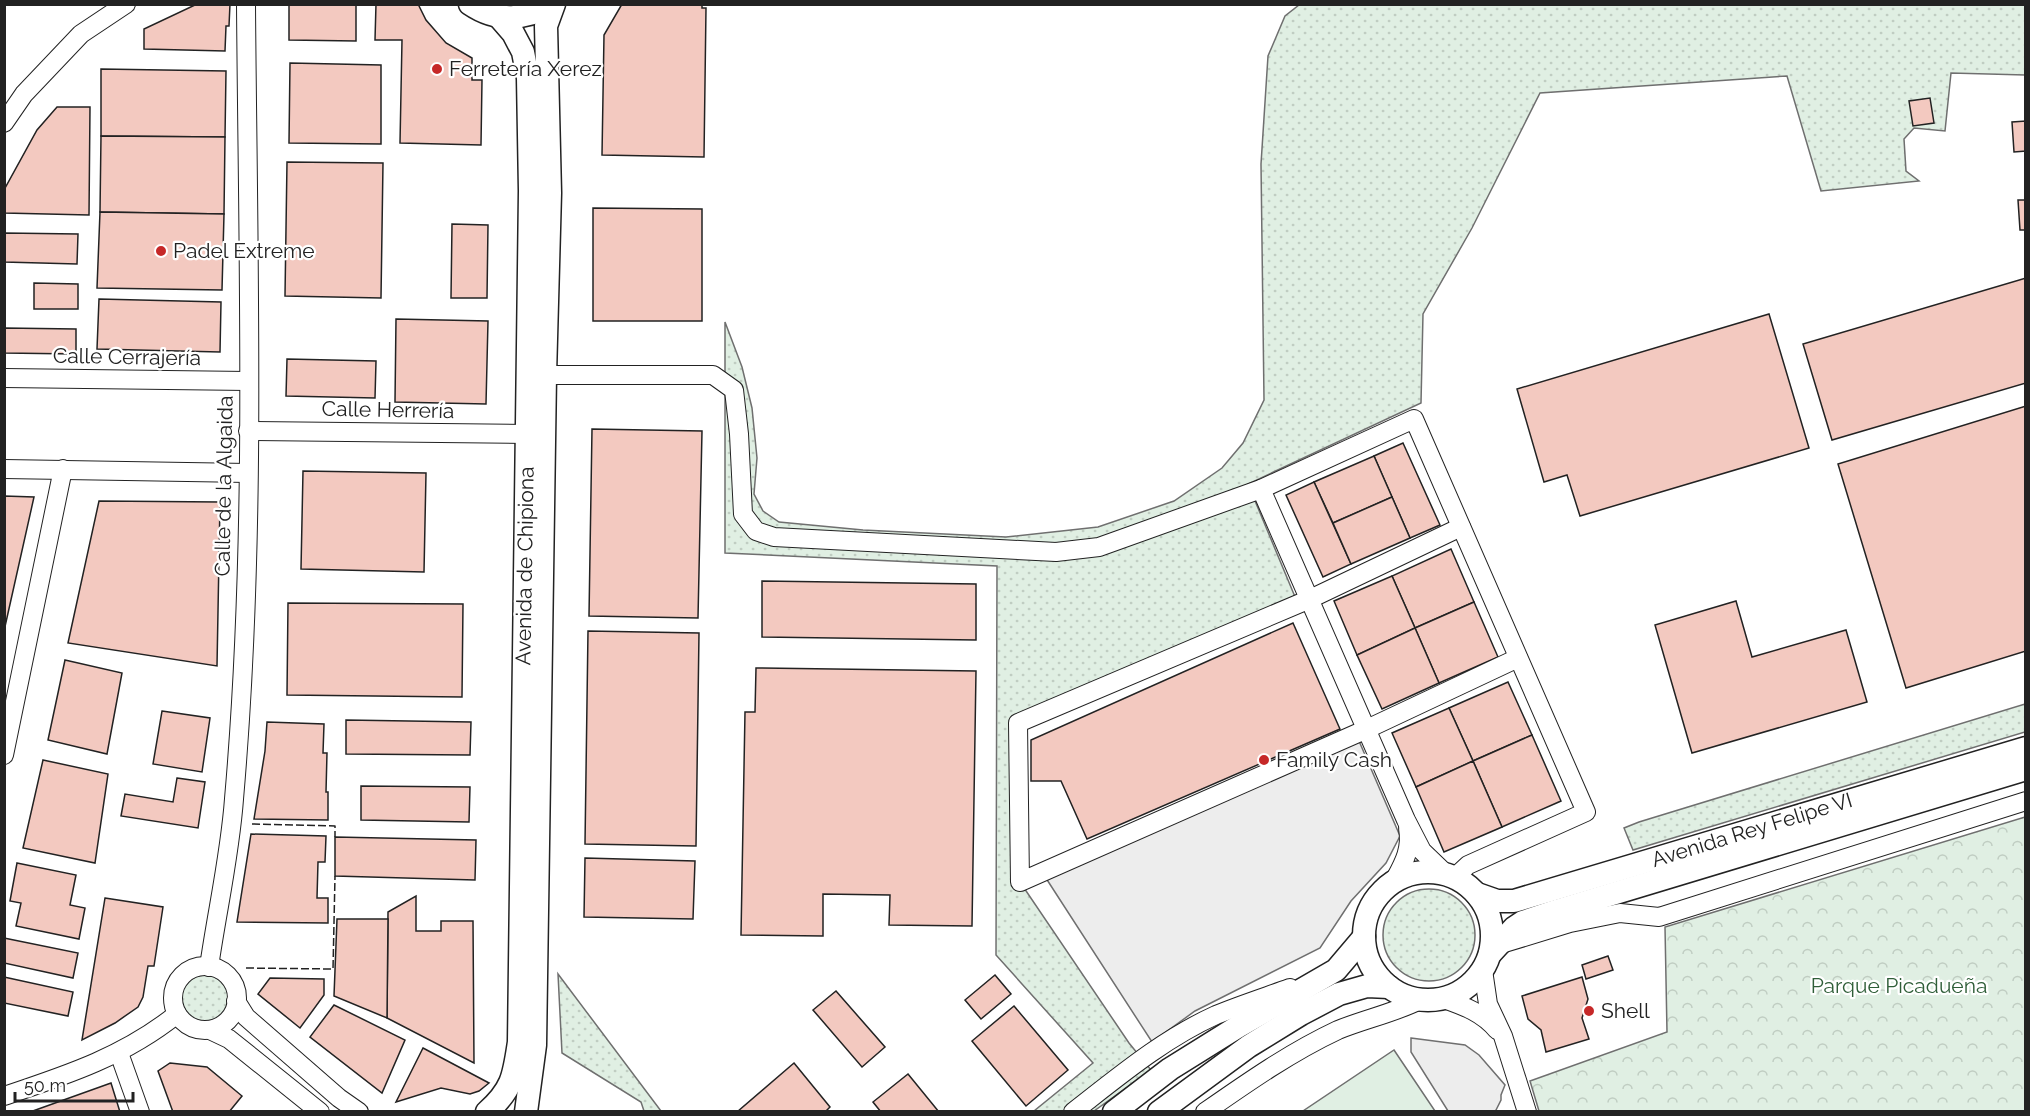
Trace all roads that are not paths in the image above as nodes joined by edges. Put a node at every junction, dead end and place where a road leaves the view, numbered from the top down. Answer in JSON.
{"nodes":[{"id":1,"x":126,"y":4,"type":"edge"},
{"id":2,"x":246,"y":4,"type":"edge"},
{"id":3,"x":470,"y":4,"type":"edge"},
{"id":4,"x":553,"y":4,"type":"edge"},
{"id":5,"x":500,"y":18,"type":"junction"},
{"id":6,"x":4,"y":123,"type":"edge"},
{"id":7,"x":545,"y":375,"type":"junction"},
{"id":8,"x":4,"y":378,"type":"edge"},
{"id":9,"x":248,"y":381,"type":"junction"},
{"id":10,"x":248,"y":431,"type":"junction"},
{"id":11,"x":527,"y":434,"type":"junction"},
{"id":12,"x":4,"y":469,"type":"edge"},
{"id":13,"x":63,"y":469,"type":"junction"},
{"id":14,"x":248,"y":473,"type":"junction"},
{"id":15,"x":1261,"y":489,"type":"junction"},
{"id":16,"x":1461,"y":527,"type":"junction"},
{"id":17,"x":1310,"y":598,"type":"junction"},
{"id":18,"x":1518,"y":658,"type":"junction"},
{"id":19,"x":1367,"y":729,"type":"junction"},
{"id":20,"x":2025,"y":748,"type":"edge"},
{"id":21,"x":4,"y":755,"type":"edge"},
{"id":22,"x":2025,"y":770,"type":"edge"},
{"id":23,"x":2025,"y":801,"type":"edge"},
{"id":24,"x":1406,"y":820,"type":"junction"},
{"id":25,"x":1450,"y":876,"type":"junction"},
{"id":26,"x":1393,"y":883,"type":"junction"},
{"id":27,"x":1477,"y":894,"type":"junction"},
{"id":28,"x":1365,"y":937,"type":"junction"},
{"id":29,"x":1490,"y":956,"type":"junction"},
{"id":30,"x":209,"y":967,"type":"junction"},
{"id":31,"x":1317,"y":979,"type":"junction"},
{"id":32,"x":1389,"y":987,"type":"junction"},
{"id":33,"x":1444,"y":999,"type":"junction"},
{"id":34,"x":1420,"y":1000,"type":"junction"},
{"id":35,"x":236,"y":1001,"type":"junction"},
{"id":36,"x":177,"y":1014,"type":"junction"},
{"id":37,"x":210,"y":1030,"type":"junction"},
{"id":38,"x":1503,"y":1036,"type":"junction"},
{"id":39,"x":119,"y":1053,"type":"junction"},
{"id":40,"x":4,"y":1096,"type":"edge"},
{"id":41,"x":140,"y":1112,"type":"edge"},
{"id":42,"x":320,"y":1112,"type":"edge"},
{"id":43,"x":360,"y":1112,"type":"edge"},
{"id":44,"x":487,"y":1112,"type":"edge"},
{"id":45,"x":525,"y":1112,"type":"edge"},
{"id":46,"x":1073,"y":1112,"type":"edge"},
{"id":47,"x":1113,"y":1112,"type":"edge"},
{"id":48,"x":1159,"y":1112,"type":"edge"},
{"id":49,"x":1205,"y":1112,"type":"edge"},
{"id":50,"x":1527,"y":1112,"type":"edge"}],
"edges":[{"from":1,"to":6,"type":"street"},
{"from":2,"to":9,"type":"street","name":"Calle de la Algaida"},
{"from":3,"to":5,"type":"main road"},
{"from":4,"to":5,"type":"main road"},
{"from":4,"to":7,"type":"main road","name":"Avenida de Chipiona"},
{"from":5,"to":11,"type":"main road","name":"Avenida de Chipiona"},
{"from":7,"to":15,"type":"street"},
{"from":7,"to":45,"type":"main road","name":"Avenida de Chipiona"},
{"from":8,"to":9,"type":"street","name":"Calle Cerrajería"},
{"from":9,"to":10,"type":"street","name":"Calle de la Algaida"},
{"from":10,"to":11,"type":"street","name":"Calle Herrería"},
{"from":10,"to":14,"type":"street","name":"Calle de la Algaida"},
{"from":11,"to":44,"type":"main road","name":"Avenida de Chipiona"},
{"from":12,"to":13,"type":"street"},
{"from":13,"to":14,"type":"street"},
{"from":13,"to":21,"type":"street"},
{"from":14,"to":30,"type":"street","name":"Calle de la Algaida"},
{"from":15,"to":16,"type":"street"},
{"from":15,"to":17,"type":"street"},
{"from":16,"to":17,"type":"street"},
{"from":16,"to":18,"type":"street"},
{"from":17,"to":19,"type":"street"},
{"from":17,"to":19,"type":"street"},
{"from":18,"to":19,"type":"street"},
{"from":18,"to":25,"type":"street"},
{"from":19,"to":24,"type":"street"},
{"from":20,"to":27,"type":"main road","name":"Avenida Rey Felipe VI"},
{"from":22,"to":29,"type":"main road","name":"Avenida Rey Felipe VI"},
{"from":23,"to":29,"type":"street"},
{"from":24,"to":25,"type":"street"},
{"from":24,"to":26,"type":"street"},
{"from":25,"to":26,"type":"main road"},
{"from":25,"to":27,"type":"main road"},
{"from":26,"to":28,"type":"main road"},
{"from":27,"to":29,"type":"main road"},
{"from":28,"to":31,"type":"main road"},
{"from":28,"to":32,"type":"main road"},
{"from":29,"to":33,"type":"main road"},
{"from":29,"to":38,"type":"street"},
{"from":30,"to":35,"type":"street"},
{"from":30,"to":36,"type":"street"},
{"from":31,"to":46,"type":"street"},
{"from":31,"to":47,"type":"main road"},
{"from":32,"to":34,"type":"main road"},
{"from":32,"to":48,"type":"main road"},
{"from":33,"to":34,"type":"main road"},
{"from":33,"to":38,"type":"street"},
{"from":34,"to":49,"type":"street"},
{"from":35,"to":37,"type":"street"},
{"from":35,"to":43,"type":"street"},
{"from":36,"to":37,"type":"street"},
{"from":36,"to":39,"type":"street"},
{"from":37,"to":42,"type":"street"},
{"from":38,"to":50,"type":"street"},
{"from":39,"to":40,"type":"street"},
{"from":39,"to":41,"type":"street"}]}
